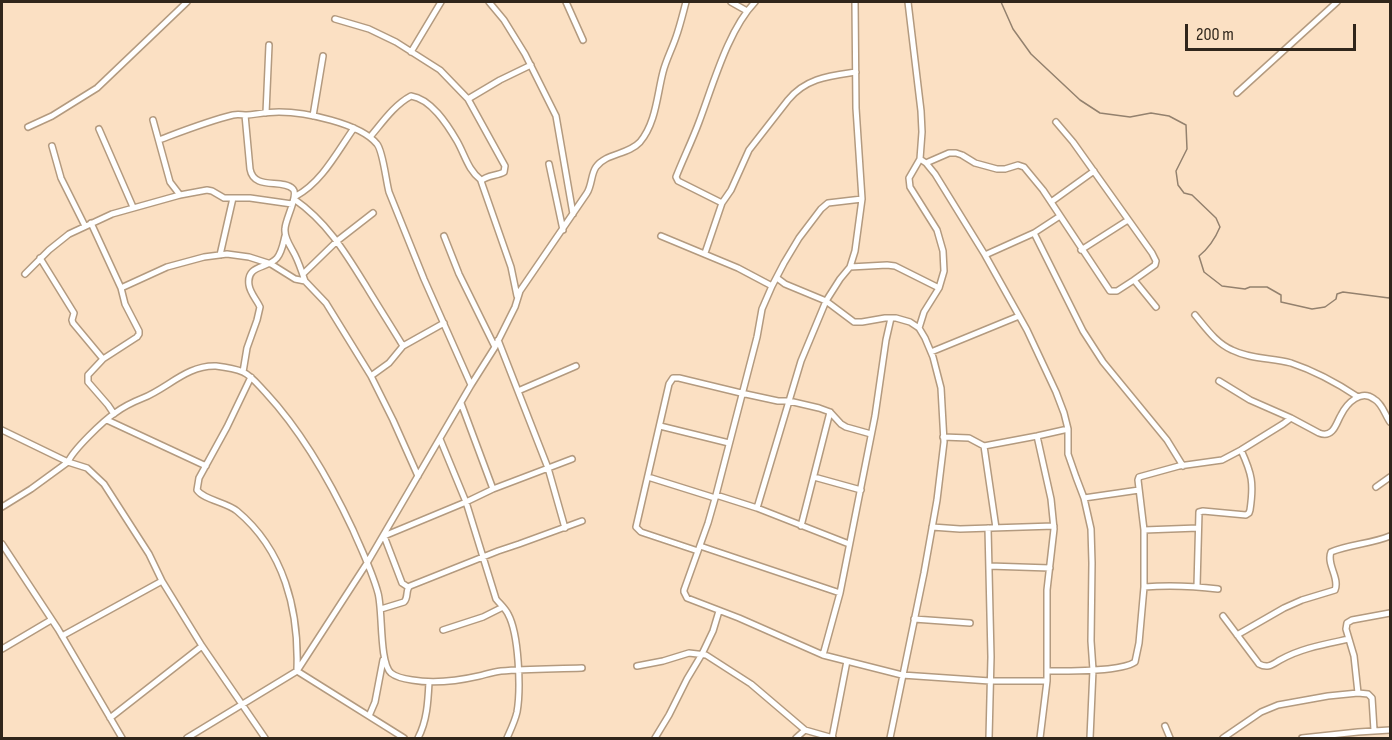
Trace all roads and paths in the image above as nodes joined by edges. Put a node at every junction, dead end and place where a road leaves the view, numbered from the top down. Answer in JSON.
{"nodes":[{"id":1,"x":187,"y":2,"type":"edge"},
{"id":2,"x":441,"y":2,"type":"edge"},
{"id":3,"x":489,"y":2,"type":"edge"},
{"id":4,"x":566,"y":2,"type":"edge"},
{"id":5,"x":686,"y":2,"type":"edge"},
{"id":6,"x":731,"y":2,"type":"edge"},
{"id":7,"x":755,"y":2,"type":"edge"},
{"id":8,"x":855,"y":2,"type":"edge"},
{"id":9,"x":908,"y":2,"type":"edge"},
{"id":10,"x":1337,"y":2,"type":"edge"},
{"id":11,"x":747,"y":11,"type":"junction"},
{"id":12,"x":335,"y":19,"type":"dead end"},
{"id":13,"x":583,"y":40,"type":"dead end"},
{"id":14,"x":269,"y":45,"type":"dead end"},
{"id":15,"x":411,"y":52,"type":"junction"},
{"id":16,"x":323,"y":56,"type":"dead end"},
{"id":17,"x":531,"y":65,"type":"junction"},
{"id":18,"x":856,"y":72,"type":"junction"},
{"id":19,"x":1237,"y":93,"type":"dead end"},
{"id":20,"x":468,"y":99,"type":"junction"},
{"id":21,"x":266,"y":112,"type":"junction"},
{"id":22,"x":245,"y":115,"type":"junction"},
{"id":23,"x":313,"y":116,"type":"junction"},
{"id":24,"x":153,"y":120,"type":"dead end"},
{"id":25,"x":1056,"y":122,"type":"dead end"},
{"id":26,"x":28,"y":128,"type":"dead end"},
{"id":27,"x":99,"y":129,"type":"dead end"},
{"id":28,"x":354,"y":129,"type":"junction"},
{"id":29,"x":370,"y":137,"type":"junction"},
{"id":30,"x":159,"y":140,"type":"junction"},
{"id":31,"x":52,"y":146,"type":"dead end"},
{"id":32,"x":920,"y":159,"type":"junction"},
{"id":33,"x":549,"y":164,"type":"dead end"},
{"id":34,"x":926,"y":164,"type":"junction"},
{"id":35,"x":1094,"y":171,"type":"junction"},
{"id":36,"x":482,"y":180,"type":"junction"},
{"id":37,"x":180,"y":195,"type":"junction"},
{"id":38,"x":233,"y":198,"type":"junction"},
{"id":39,"x":862,"y":199,"type":"junction"},
{"id":40,"x":294,"y":200,"type":"junction"},
{"id":41,"x":1051,"y":202,"type":"junction"},
{"id":42,"x":722,"y":203,"type":"junction"},
{"id":43,"x":133,"y":207,"type":"junction"},
{"id":44,"x":373,"y":213,"type":"dead end"},
{"id":45,"x":573,"y":214,"type":"junction"},
{"id":46,"x":1060,"y":216,"type":"junction"},
{"id":47,"x":1128,"y":220,"type":"junction"},
{"id":48,"x":88,"y":224,"type":"junction"},
{"id":49,"x":563,"y":230,"type":"junction"},
{"id":50,"x":1034,"y":233,"type":"junction"},
{"id":51,"x":285,"y":234,"type":"junction"},
{"id":52,"x":444,"y":236,"type":"dead end"},
{"id":53,"x":661,"y":236,"type":"dead end"},
{"id":54,"x":337,"y":242,"type":"junction"},
{"id":55,"x":1082,"y":250,"type":"junction"},
{"id":56,"x":705,"y":253,"type":"junction"},
{"id":57,"x":220,"y":255,"type":"junction"},
{"id":58,"x":985,"y":255,"type":"junction"},
{"id":59,"x":40,"y":258,"type":"junction"},
{"id":60,"x":271,"y":264,"type":"junction"},
{"id":61,"x":850,"y":267,"type":"junction"},
{"id":62,"x":25,"y":274,"type":"dead end"},
{"id":63,"x":303,"y":274,"type":"junction"},
{"id":64,"x":777,"y":278,"type":"junction"},
{"id":65,"x":1134,"y":280,"type":"junction"},
{"id":66,"x":305,"y":281,"type":"junction"},
{"id":67,"x":772,"y":286,"type":"junction"},
{"id":68,"x":121,"y":288,"type":"junction"},
{"id":69,"x":939,"y":288,"type":"junction"},
{"id":70,"x":518,"y":298,"type":"junction"},
{"id":71,"x":826,"y":301,"type":"junction"},
{"id":72,"x":1156,"y":307,"type":"dead end"},
{"id":73,"x":1195,"y":315,"type":"dead end"},
{"id":74,"x":1019,"y":316,"type":"junction"},
{"id":75,"x":891,"y":318,"type":"junction"},
{"id":76,"x":444,"y":322,"type":"junction"},
{"id":77,"x":919,"y":328,"type":"junction"},
{"id":78,"x":498,"y":340,"type":"junction"},
{"id":79,"x":403,"y":346,"type":"junction"},
{"id":80,"x":495,"y":347,"type":"junction"},
{"id":81,"x":931,"y":352,"type":"junction"},
{"id":82,"x":103,"y":359,"type":"junction"},
{"id":83,"x":576,"y":366,"type":"dead end"},
{"id":84,"x":243,"y":372,"type":"junction"},
{"id":85,"x":371,"y":376,"type":"junction"},
{"id":86,"x":251,"y":377,"type":"junction"},
{"id":87,"x":1219,"y":381,"type":"dead end"},
{"id":88,"x":471,"y":385,"type":"junction"},
{"id":89,"x":518,"y":391,"type":"junction"},
{"id":90,"x":741,"y":393,"type":"junction"},
{"id":91,"x":1358,"y":397,"type":"junction"},
{"id":92,"x":789,"y":401,"type":"junction"},
{"id":93,"x":461,"y":404,"type":"junction"},
{"id":94,"x":830,"y":412,"type":"junction"},
{"id":95,"x":114,"y":414,"type":"junction"},
{"id":96,"x":1291,"y":418,"type":"junction"},
{"id":97,"x":107,"y":420,"type":"junction"},
{"id":98,"x":1390,"y":422,"type":"edge"},
{"id":99,"x":660,"y":426,"type":"junction"},
{"id":100,"x":1068,"y":429,"type":"junction"},
{"id":101,"x":2,"y":430,"type":"edge"},
{"id":102,"x":872,"y":434,"type":"junction"},
{"id":103,"x":1037,"y":436,"type":"junction"},
{"id":104,"x":943,"y":437,"type":"junction"},
{"id":105,"x":440,"y":439,"type":"junction"},
{"id":106,"x":729,"y":443,"type":"junction"},
{"id":107,"x":984,"y":446,"type":"junction"},
{"id":108,"x":1241,"y":450,"type":"junction"},
{"id":109,"x":572,"y":459,"type":"dead end"},
{"id":110,"x":68,"y":462,"type":"junction"},
{"id":111,"x":206,"y":466,"type":"junction"},
{"id":112,"x":1183,"y":466,"type":"junction"},
{"id":113,"x":548,"y":468,"type":"junction"},
{"id":114,"x":418,"y":476,"type":"junction"},
{"id":115,"x":648,"y":477,"type":"junction"},
{"id":116,"x":814,"y":477,"type":"junction"},
{"id":117,"x":1390,"y":477,"type":"edge"},
{"id":118,"x":1376,"y":487,"type":"dead end"},
{"id":119,"x":493,"y":489,"type":"junction"},
{"id":120,"x":861,"y":490,"type":"junction"},
{"id":121,"x":1139,"y":490,"type":"junction"},
{"id":122,"x":716,"y":496,"type":"junction"},
{"id":123,"x":1084,"y":498,"type":"junction"},
{"id":124,"x":466,"y":502,"type":"junction"},
{"id":125,"x":2,"y":507,"type":"edge"},
{"id":126,"x":757,"y":508,"type":"junction"},
{"id":127,"x":582,"y":521,"type":"dead end"},
{"id":128,"x":801,"y":526,"type":"junction"},
{"id":129,"x":1054,"y":526,"type":"junction"},
{"id":130,"x":932,"y":527,"type":"junction"},
{"id":131,"x":565,"y":528,"type":"junction"},
{"id":132,"x":988,"y":528,"type":"junction"},
{"id":133,"x":996,"y":528,"type":"junction"},
{"id":134,"x":1198,"y":528,"type":"junction"},
{"id":135,"x":1144,"y":530,"type":"junction"},
{"id":136,"x":384,"y":536,"type":"junction"},
{"id":137,"x":1390,"y":536,"type":"edge"},
{"id":138,"x":2,"y":544,"type":"edge"},
{"id":139,"x":849,"y":544,"type":"junction"},
{"id":140,"x":699,"y":549,"type":"junction"},
{"id":141,"x":484,"y":556,"type":"junction"},
{"id":142,"x":367,"y":563,"type":"junction"},
{"id":143,"x":989,"y":566,"type":"junction"},
{"id":144,"x":1050,"y":568,"type":"junction"},
{"id":145,"x":162,"y":580,"type":"junction"},
{"id":146,"x":1197,"y":586,"type":"junction"},
{"id":147,"x":408,"y":587,"type":"junction"},
{"id":148,"x":1144,"y":587,"type":"junction"},
{"id":149,"x":1218,"y":589,"type":"dead end"},
{"id":150,"x":840,"y":593,"type":"junction"},
{"id":151,"x":503,"y":607,"type":"junction"},
{"id":152,"x":381,"y":609,"type":"junction"},
{"id":153,"x":719,"y":610,"type":"junction"},
{"id":154,"x":1390,"y":613,"type":"edge"},
{"id":155,"x":1223,"y":616,"type":"dead end"},
{"id":156,"x":914,"y":619,"type":"junction"},
{"id":157,"x":51,"y":620,"type":"junction"},
{"id":158,"x":970,"y":623,"type":"dead end"},
{"id":159,"x":443,"y":630,"type":"dead end"},
{"id":160,"x":1237,"y":635,"type":"junction"},
{"id":161,"x":62,"y":636,"type":"junction"},
{"id":162,"x":1349,"y":639,"type":"junction"},
{"id":163,"x":202,"y":646,"type":"junction"},
{"id":164,"x":2,"y":649,"type":"edge"},
{"id":165,"x":702,"y":654,"type":"junction"},
{"id":166,"x":822,"y":655,"type":"junction"},
{"id":167,"x":384,"y":658,"type":"junction"},
{"id":168,"x":847,"y":661,"type":"junction"},
{"id":169,"x":637,"y":666,"type":"dead end"},
{"id":170,"x":582,"y":668,"type":"dead end"},
{"id":171,"x":297,"y":670,"type":"junction"},
{"id":172,"x":519,"y":670,"type":"junction"},
{"id":173,"x":1094,"y":670,"type":"junction"},
{"id":174,"x":1047,"y":671,"type":"junction"},
{"id":175,"x":902,"y":675,"type":"junction"},
{"id":176,"x":990,"y":681,"type":"junction"},
{"id":177,"x":1047,"y":681,"type":"junction"},
{"id":178,"x":429,"y":682,"type":"junction"},
{"id":179,"x":1358,"y":693,"type":"junction"},
{"id":180,"x":242,"y":704,"type":"junction"},
{"id":181,"x":369,"y":717,"type":"junction"},
{"id":182,"x":110,"y":718,"type":"junction"},
{"id":183,"x":1165,"y":726,"type":"dead end"},
{"id":184,"x":805,"y":730,"type":"junction"},
{"id":185,"x":1374,"y":730,"type":"junction"},
{"id":186,"x":1390,"y":730,"type":"edge"},
{"id":187,"x":122,"y":738,"type":"edge"},
{"id":188,"x":187,"y":738,"type":"edge"},
{"id":189,"x":265,"y":738,"type":"edge"},
{"id":190,"x":404,"y":738,"type":"edge"},
{"id":191,"x":418,"y":738,"type":"edge"},
{"id":192,"x":507,"y":738,"type":"edge"},
{"id":193,"x":655,"y":738,"type":"edge"},
{"id":194,"x":796,"y":738,"type":"edge"},
{"id":195,"x":832,"y":738,"type":"edge"},
{"id":196,"x":890,"y":738,"type":"edge"},
{"id":197,"x":989,"y":738,"type":"edge"},
{"id":198,"x":1040,"y":738,"type":"edge"},
{"id":199,"x":1090,"y":738,"type":"edge"},
{"id":200,"x":1170,"y":738,"type":"edge"},
{"id":201,"x":1222,"y":738,"type":"edge"},
{"id":202,"x":1302,"y":738,"type":"edge"}],
"edges":[{"from":1,"to":26,"type":"street"},
{"from":2,"to":15,"type":"street"},
{"from":3,"to":17,"type":"street"},
{"from":4,"to":13,"type":"street"},
{"from":5,"to":45,"type":"street"},
{"from":6,"to":11,"type":"street"},
{"from":7,"to":11,"type":"street"},
{"from":8,"to":18,"type":"street"},
{"from":9,"to":32,"type":"street"},
{"from":10,"to":19,"type":"street"},
{"from":11,"to":42,"type":"street"},
{"from":12,"to":15,"type":"street"},
{"from":14,"to":21,"type":"street"},
{"from":15,"to":20,"type":"street"},
{"from":16,"to":23,"type":"street"},
{"from":17,"to":20,"type":"street"},
{"from":17,"to":45,"type":"street"},
{"from":18,"to":39,"type":"street"},
{"from":18,"to":42,"type":"street"},
{"from":20,"to":36,"type":"street"},
{"from":21,"to":22,"type":"street"},
{"from":21,"to":23,"type":"street"},
{"from":22,"to":30,"type":"street"},
{"from":22,"to":40,"type":"street"},
{"from":23,"to":28,"type":"street"},
{"from":24,"to":30,"type":"street"},
{"from":25,"to":35,"type":"street"},
{"from":27,"to":43,"type":"street"},
{"from":28,"to":29,"type":"street"},
{"from":28,"to":40,"type":"street"},
{"from":29,"to":36,"type":"street"},
{"from":29,"to":76,"type":"street"},
{"from":30,"to":37,"type":"street"},
{"from":31,"to":48,"type":"street"},
{"from":32,"to":34,"type":"street"},
{"from":32,"to":69,"type":"street"},
{"from":33,"to":49,"type":"street"},
{"from":34,"to":41,"type":"street"},
{"from":34,"to":58,"type":"street"},
{"from":35,"to":41,"type":"street"},
{"from":35,"to":47,"type":"street"},
{"from":36,"to":70,"type":"street"},
{"from":37,"to":38,"type":"street"},
{"from":37,"to":43,"type":"street"},
{"from":38,"to":40,"type":"street"},
{"from":38,"to":57,"type":"street"},
{"from":39,"to":61,"type":"street"},
{"from":39,"to":64,"type":"street"},
{"from":40,"to":51,"type":"street"},
{"from":40,"to":54,"type":"street"},
{"from":41,"to":46,"type":"street"},
{"from":42,"to":56,"type":"street"},
{"from":43,"to":48,"type":"street"},
{"from":44,"to":54,"type":"street"},
{"from":45,"to":49,"type":"street"},
{"from":46,"to":50,"type":"street"},
{"from":46,"to":55,"type":"street"},
{"from":47,"to":55,"type":"street"},
{"from":47,"to":65,"type":"street"},
{"from":48,"to":59,"type":"street"},
{"from":48,"to":68,"type":"street"},
{"from":49,"to":70,"type":"street"},
{"from":50,"to":58,"type":"street"},
{"from":50,"to":112,"type":"street"},
{"from":51,"to":60,"type":"street"},
{"from":51,"to":63,"type":"street"},
{"from":52,"to":80,"type":"street"},
{"from":53,"to":56,"type":"street"},
{"from":54,"to":63,"type":"street"},
{"from":54,"to":79,"type":"street"},
{"from":55,"to":65,"type":"street"},
{"from":56,"to":67,"type":"street"},
{"from":57,"to":60,"type":"street"},
{"from":57,"to":68,"type":"street"},
{"from":58,"to":74,"type":"street"},
{"from":59,"to":62,"type":"street"},
{"from":59,"to":82,"type":"street"},
{"from":60,"to":66,"type":"street"},
{"from":60,"to":84,"type":"street"},
{"from":61,"to":69,"type":"street"},
{"from":61,"to":71,"type":"street"},
{"from":63,"to":66,"type":"street"},
{"from":64,"to":67,"type":"street"},
{"from":64,"to":71,"type":"street"},
{"from":65,"to":72,"type":"street"},
{"from":66,"to":85,"type":"street"},
{"from":67,"to":90,"type":"street"},
{"from":68,"to":82,"type":"street"},
{"from":69,"to":77,"type":"street"},
{"from":70,"to":78,"type":"street"},
{"from":71,"to":75,"type":"street"},
{"from":71,"to":92,"type":"street"},
{"from":73,"to":91,"type":"street"},
{"from":74,"to":81,"type":"street"},
{"from":74,"to":100,"type":"street"},
{"from":75,"to":77,"type":"street"},
{"from":75,"to":102,"type":"street"},
{"from":76,"to":79,"type":"street"},
{"from":76,"to":88,"type":"street"},
{"from":77,"to":81,"type":"street"},
{"from":78,"to":80,"type":"street"},
{"from":78,"to":89,"type":"street"},
{"from":79,"to":85,"type":"street"},
{"from":80,"to":88,"type":"street"},
{"from":81,"to":104,"type":"street"},
{"from":82,"to":95,"type":"street"},
{"from":83,"to":89,"type":"street"},
{"from":84,"to":86,"type":"street"},
{"from":84,"to":95,"type":"street"},
{"from":85,"to":114,"type":"street"},
{"from":86,"to":111,"type":"street"},
{"from":86,"to":142,"type":"street"},
{"from":87,"to":96,"type":"street"},
{"from":88,"to":93,"type":"street"},
{"from":89,"to":113,"type":"street"},
{"from":90,"to":92,"type":"street"},
{"from":90,"to":99,"type":"street"},
{"from":90,"to":106,"type":"street"},
{"from":91,"to":96,"type":"street"},
{"from":91,"to":98,"type":"street"},
{"from":92,"to":94,"type":"street"},
{"from":92,"to":126,"type":"street"},
{"from":93,"to":105,"type":"street"},
{"from":93,"to":119,"type":"street"},
{"from":94,"to":102,"type":"street"},
{"from":94,"to":116,"type":"street"},
{"from":95,"to":97,"type":"street"},
{"from":96,"to":108,"type":"street"},
{"from":97,"to":110,"type":"street"},
{"from":97,"to":111,"type":"street"},
{"from":99,"to":106,"type":"street"},
{"from":99,"to":115,"type":"street"},
{"from":100,"to":103,"type":"street"},
{"from":100,"to":123,"type":"street"},
{"from":101,"to":110,"type":"street"},
{"from":102,"to":120,"type":"street"},
{"from":103,"to":107,"type":"street"},
{"from":103,"to":129,"type":"street"},
{"from":104,"to":107,"type":"street"},
{"from":104,"to":130,"type":"street"},
{"from":105,"to":114,"type":"street"},
{"from":105,"to":124,"type":"street"},
{"from":106,"to":122,"type":"street"},
{"from":107,"to":133,"type":"street"},
{"from":108,"to":112,"type":"street"},
{"from":108,"to":134,"type":"street"},
{"from":109,"to":113,"type":"street"},
{"from":110,"to":125,"type":"street"},
{"from":110,"to":145,"type":"street"},
{"from":111,"to":171,"type":"street"},
{"from":112,"to":121,"type":"street"},
{"from":113,"to":119,"type":"street"},
{"from":113,"to":131,"type":"street"},
{"from":114,"to":136,"type":"street"},
{"from":115,"to":122,"type":"street"},
{"from":115,"to":140,"type":"street"},
{"from":116,"to":120,"type":"street"},
{"from":116,"to":128,"type":"street"},
{"from":117,"to":118,"type":"street"},
{"from":119,"to":124,"type":"street"},
{"from":120,"to":139,"type":"street"},
{"from":121,"to":123,"type":"street"},
{"from":121,"to":135,"type":"street"},
{"from":122,"to":126,"type":"street"},
{"from":122,"to":140,"type":"street"},
{"from":123,"to":173,"type":"street"},
{"from":124,"to":136,"type":"street"},
{"from":124,"to":141,"type":"street"},
{"from":126,"to":128,"type":"street"},
{"from":127,"to":131,"type":"street"},
{"from":128,"to":139,"type":"street"},
{"from":129,"to":133,"type":"street"},
{"from":129,"to":144,"type":"street"},
{"from":130,"to":132,"type":"street"},
{"from":130,"to":156,"type":"street"},
{"from":131,"to":141,"type":"street"},
{"from":132,"to":133,"type":"street"},
{"from":132,"to":143,"type":"street"},
{"from":134,"to":135,"type":"street"},
{"from":134,"to":146,"type":"street"},
{"from":135,"to":148,"type":"street"},
{"from":136,"to":142,"type":"street"},
{"from":136,"to":147,"type":"street"},
{"from":137,"to":160,"type":"street"},
{"from":138,"to":157,"type":"street"},
{"from":139,"to":150,"type":"street"},
{"from":140,"to":150,"type":"street"},
{"from":140,"to":153,"type":"street"},
{"from":141,"to":147,"type":"street"},
{"from":141,"to":151,"type":"street"},
{"from":142,"to":152,"type":"street"},
{"from":142,"to":171,"type":"street"},
{"from":143,"to":144,"type":"street"},
{"from":143,"to":176,"type":"street"},
{"from":144,"to":174,"type":"street"},
{"from":145,"to":161,"type":"street"},
{"from":145,"to":163,"type":"street"},
{"from":146,"to":148,"type":"street"},
{"from":146,"to":149,"type":"street"},
{"from":147,"to":152,"type":"street"},
{"from":148,"to":173,"type":"street"},
{"from":150,"to":166,"type":"street"},
{"from":151,"to":159,"type":"street"},
{"from":151,"to":172,"type":"street"},
{"from":152,"to":167,"type":"street"},
{"from":153,"to":165,"type":"street"},
{"from":153,"to":166,"type":"street"},
{"from":154,"to":162,"type":"street"},
{"from":155,"to":160,"type":"street"},
{"from":156,"to":158,"type":"street"},
{"from":156,"to":175,"type":"street"},
{"from":157,"to":161,"type":"street"},
{"from":157,"to":164,"type":"street"},
{"from":160,"to":162,"type":"street"},
{"from":161,"to":182,"type":"street"},
{"from":162,"to":179,"type":"street"},
{"from":163,"to":180,"type":"street"},
{"from":163,"to":182,"type":"street"},
{"from":165,"to":169,"type":"street"},
{"from":165,"to":184,"type":"street"},
{"from":165,"to":193,"type":"street"},
{"from":166,"to":168,"type":"street"},
{"from":167,"to":178,"type":"street"},
{"from":167,"to":181,"type":"street"},
{"from":168,"to":175,"type":"street"},
{"from":168,"to":195,"type":"street"},
{"from":170,"to":172,"type":"street"},
{"from":171,"to":180,"type":"street"},
{"from":171,"to":181,"type":"street"},
{"from":172,"to":178,"type":"street"},
{"from":172,"to":192,"type":"street"},
{"from":173,"to":174,"type":"street"},
{"from":173,"to":199,"type":"street"},
{"from":174,"to":177,"type":"street"},
{"from":175,"to":176,"type":"street"},
{"from":175,"to":196,"type":"street"},
{"from":176,"to":177,"type":"street"},
{"from":176,"to":197,"type":"street"},
{"from":177,"to":198,"type":"street"},
{"from":178,"to":191,"type":"street"},
{"from":179,"to":185,"type":"street"},
{"from":179,"to":201,"type":"street"},
{"from":180,"to":188,"type":"street"},
{"from":180,"to":189,"type":"street"},
{"from":181,"to":190,"type":"street"},
{"from":182,"to":187,"type":"street"},
{"from":183,"to":200,"type":"street"},
{"from":184,"to":194,"type":"street"},
{"from":184,"to":195,"type":"street"},
{"from":185,"to":186,"type":"street"},
{"from":185,"to":202,"type":"street"}]}
